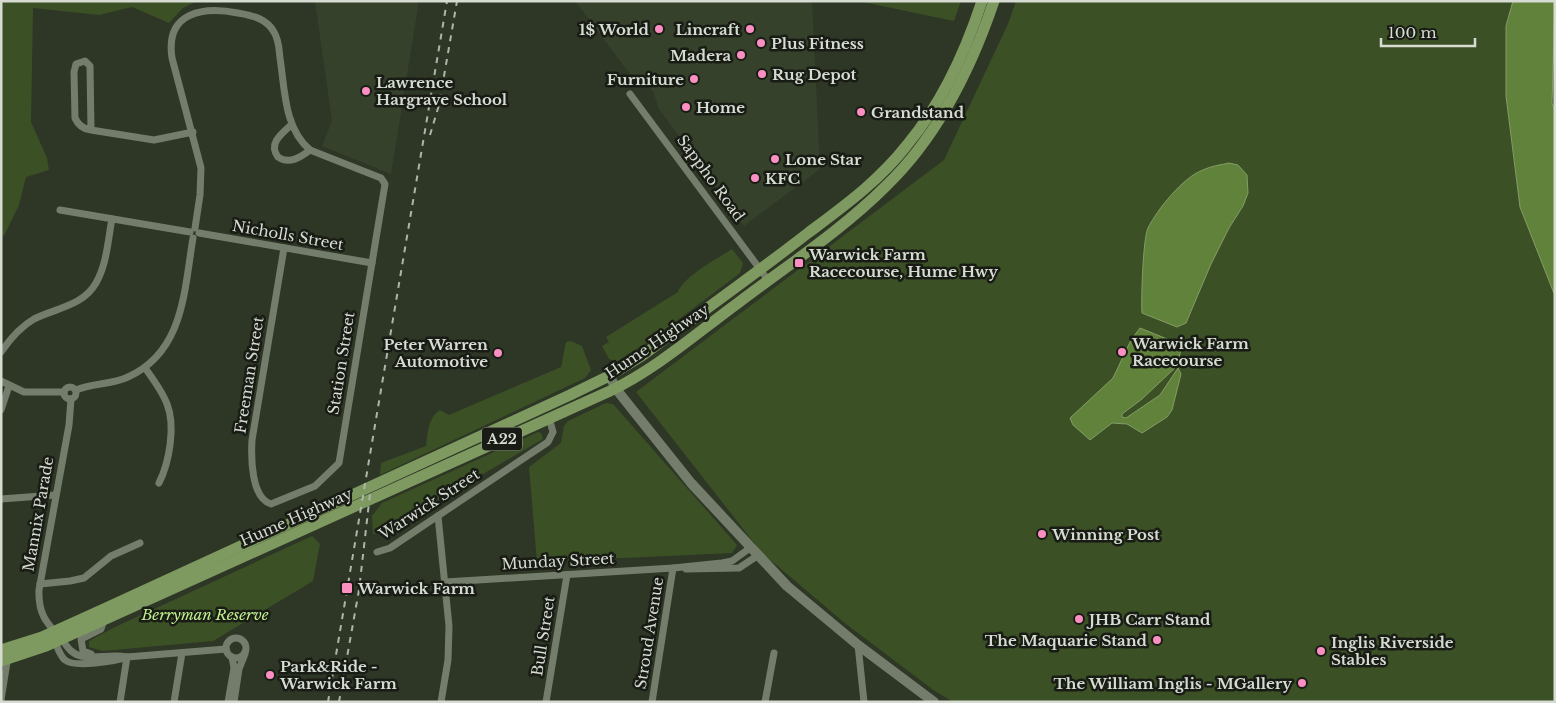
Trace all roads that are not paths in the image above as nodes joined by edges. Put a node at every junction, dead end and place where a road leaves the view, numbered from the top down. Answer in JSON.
{"nodes":[{"id":1,"x":987,"y":5,"type":"edge"},
{"id":2,"x":630,"y":94,"type":"dead end"},
{"id":3,"x":291,"y":126,"type":"junction"},
{"id":4,"x":91,"y":130,"type":"junction"},
{"id":5,"x":192,"y":132,"type":"junction"},
{"id":6,"x":310,"y":150,"type":"junction"},
{"id":7,"x":60,"y":210,"type":"dead end"},
{"id":8,"x":112,"y":219,"type":"junction"},
{"id":9,"x":194,"y":233,"type":"junction"},
{"id":10,"x":284,"y":248,"type":"junction"},
{"id":11,"x":372,"y":263,"type":"junction"},
{"id":12,"x":761,"y":270,"type":"junction"},
{"id":13,"x":768,"y":280,"type":"junction"},
{"id":14,"x":1,"y":352,"type":"edge"},
{"id":15,"x":144,"y":368,"type":"junction"},
{"id":16,"x":608,"y":376,"type":"junction"},
{"id":17,"x":1,"y":381,"type":"edge"},
{"id":18,"x":9,"y":386,"type":"junction"},
{"id":19,"x":616,"y":388,"type":"junction"},
{"id":20,"x":76,"y":390,"type":"junction"},
{"id":21,"x":64,"y":392,"type":"junction"},
{"id":22,"x":71,"y":399,"type":"junction"},
{"id":23,"x":1,"y":410,"type":"edge"},
{"id":24,"x":549,"y":418,"type":"junction"},
{"id":25,"x":159,"y":484,"type":"dead end"},
{"id":26,"x":56,"y":495,"type":"junction"},
{"id":27,"x":1,"y":499,"type":"edge"},
{"id":28,"x":268,"y":504,"type":"joint"},
{"id":29,"x":438,"y":516,"type":"junction"},
{"id":30,"x":140,"y":543,"type":"dead end"},
{"id":31,"x":377,"y":552,"type":"dead end"},
{"id":32,"x":751,"y":554,"type":"junction"},
{"id":33,"x":673,"y":568,"type":"junction"},
{"id":34,"x":567,"y":574,"type":"junction"},
{"id":35,"x":445,"y":582,"type":"junction"},
{"id":36,"x":40,"y":584,"type":"junction"},
{"id":37,"x":104,"y":620,"type":"junction"},
{"id":38,"x":56,"y":638,"type":"junction"},
{"id":39,"x":858,"y":645,"type":"junction"},
{"id":40,"x":226,"y":649,"type":"junction"},
{"id":41,"x":774,"y":652,"type":"dead end"},
{"id":42,"x":182,"y":653,"type":"junction"},
{"id":43,"x":245,"y":654,"type":"junction"},
{"id":44,"x":5,"y":655,"type":"edge"},
{"id":45,"x":105,"y":656,"type":"junction"},
{"id":46,"x":127,"y":657,"type":"junction"},
{"id":47,"x":232,"y":657,"type":"junction"},
{"id":48,"x":1,"y":700,"type":"edge"},
{"id":49,"x":120,"y":702,"type":"edge"},
{"id":50,"x":174,"y":702,"type":"edge"},
{"id":51,"x":228,"y":702,"type":"edge"},
{"id":52,"x":234,"y":702,"type":"edge"},
{"id":53,"x":442,"y":702,"type":"edge"},
{"id":54,"x":546,"y":702,"type":"edge"},
{"id":55,"x":652,"y":702,"type":"edge"},
{"id":56,"x":765,"y":702,"type":"edge"},
{"id":57,"x":864,"y":702,"type":"edge"},
{"id":58,"x":934,"y":702,"type":"edge"}],
"edges":[{"from":1,"to":12,"type":"highway","name":"Hume Highway","number":"A22"},
{"from":1,"to":13,"type":"highway","name":"Hume Highway","number":"A22"},
{"from":2,"to":12,"type":"street","name":"Sappho Road"},
{"from":3,"to":5,"type":"street"},
{"from":3,"to":6,"type":"street"},
{"from":3,"to":6,"type":"street"},
{"from":4,"to":4,"type":"street"},
{"from":4,"to":5,"type":"street"},
{"from":5,"to":9,"type":"street"},
{"from":6,"to":11,"type":"street","name":"Station Street"},
{"from":7,"to":8,"type":"street","name":"Nicholls Street"},
{"from":8,"to":9,"type":"street","name":"Nicholls Street"},
{"from":8,"to":14,"type":"street"},
{"from":9,"to":10,"type":"street","name":"Nicholls Street"},
{"from":9,"to":15,"type":"street"},
{"from":10,"to":11,"type":"street","name":"Nicholls Street"},
{"from":10,"to":28,"type":"street","name":"Freeman Street"},
{"from":11,"to":28,"type":"street","name":"Station Street"},
{"from":12,"to":13,"type":"street","name":"Sappho Road"},
{"from":12,"to":16,"type":"highway","name":"Hume Highway","number":"A22"},
{"from":13,"to":19,"type":"highway","name":"Hume Highway","number":"A22"},
{"from":15,"to":20,"type":"street"},
{"from":15,"to":25,"type":"street"},
{"from":16,"to":19,"type":"main road"},
{"from":16,"to":38,"type":"highway","name":"Hume Highway","number":"A22"},
{"from":17,"to":18,"type":"street"},
{"from":18,"to":21,"type":"street"},
{"from":18,"to":23,"type":"street"},
{"from":19,"to":24,"type":"highway","name":"Hume Highway","number":"A22"},
{"from":19,"to":32,"type":"main road"},
{"from":20,"to":21,"type":"street"},
{"from":20,"to":22,"type":"street"},
{"from":21,"to":22,"type":"street"},
{"from":22,"to":26,"type":"street","name":"Mannix Parade"},
{"from":24,"to":29,"type":"street","name":"Warwick Street"},
{"from":24,"to":37,"type":"highway","name":"Hume Highway","number":"A22"},
{"from":26,"to":27,"type":"street"},
{"from":26,"to":36,"type":"street","name":"Mannix Parade"},
{"from":29,"to":31,"type":"street","name":"Warwick Street"},
{"from":29,"to":35,"type":"street"},
{"from":30,"to":36,"type":"street"},
{"from":32,"to":33,"type":"street","name":"Munday Street"},
{"from":32,"to":33,"type":"street","name":"Munday Street"},
{"from":32,"to":39,"type":"main road"},
{"from":33,"to":34,"type":"street","name":"Munday Street"},
{"from":33,"to":55,"type":"street","name":"Stroud Avenue"},
{"from":34,"to":35,"type":"street","name":"Munday Street"},
{"from":34,"to":54,"type":"street","name":"Bull Street"},
{"from":35,"to":53,"type":"street"},
{"from":36,"to":38,"type":"street","name":"Mannix Parade"},
{"from":37,"to":38,"type":"highway","name":"Hume Highway","number":"A22"},
{"from":37,"to":45,"type":"street"},
{"from":38,"to":44,"type":"highway","name":"Hume Highway","number":"A22"},
{"from":38,"to":45,"type":"street"},
{"from":38,"to":46,"type":"street"},
{"from":39,"to":57,"type":"street"},
{"from":39,"to":58,"type":"main road"},
{"from":40,"to":42,"type":"street"},
{"from":40,"to":43,"type":"street"},
{"from":40,"to":47,"type":"street"},
{"from":41,"to":56,"type":"street"},
{"from":42,"to":46,"type":"street"},
{"from":42,"to":50,"type":"street"},
{"from":43,"to":47,"type":"street"},
{"from":43,"to":52,"type":"street"},
{"from":44,"to":48,"type":"street"},
{"from":45,"to":46,"type":"street"},
{"from":46,"to":49,"type":"street"},
{"from":47,"to":51,"type":"street"}]}
